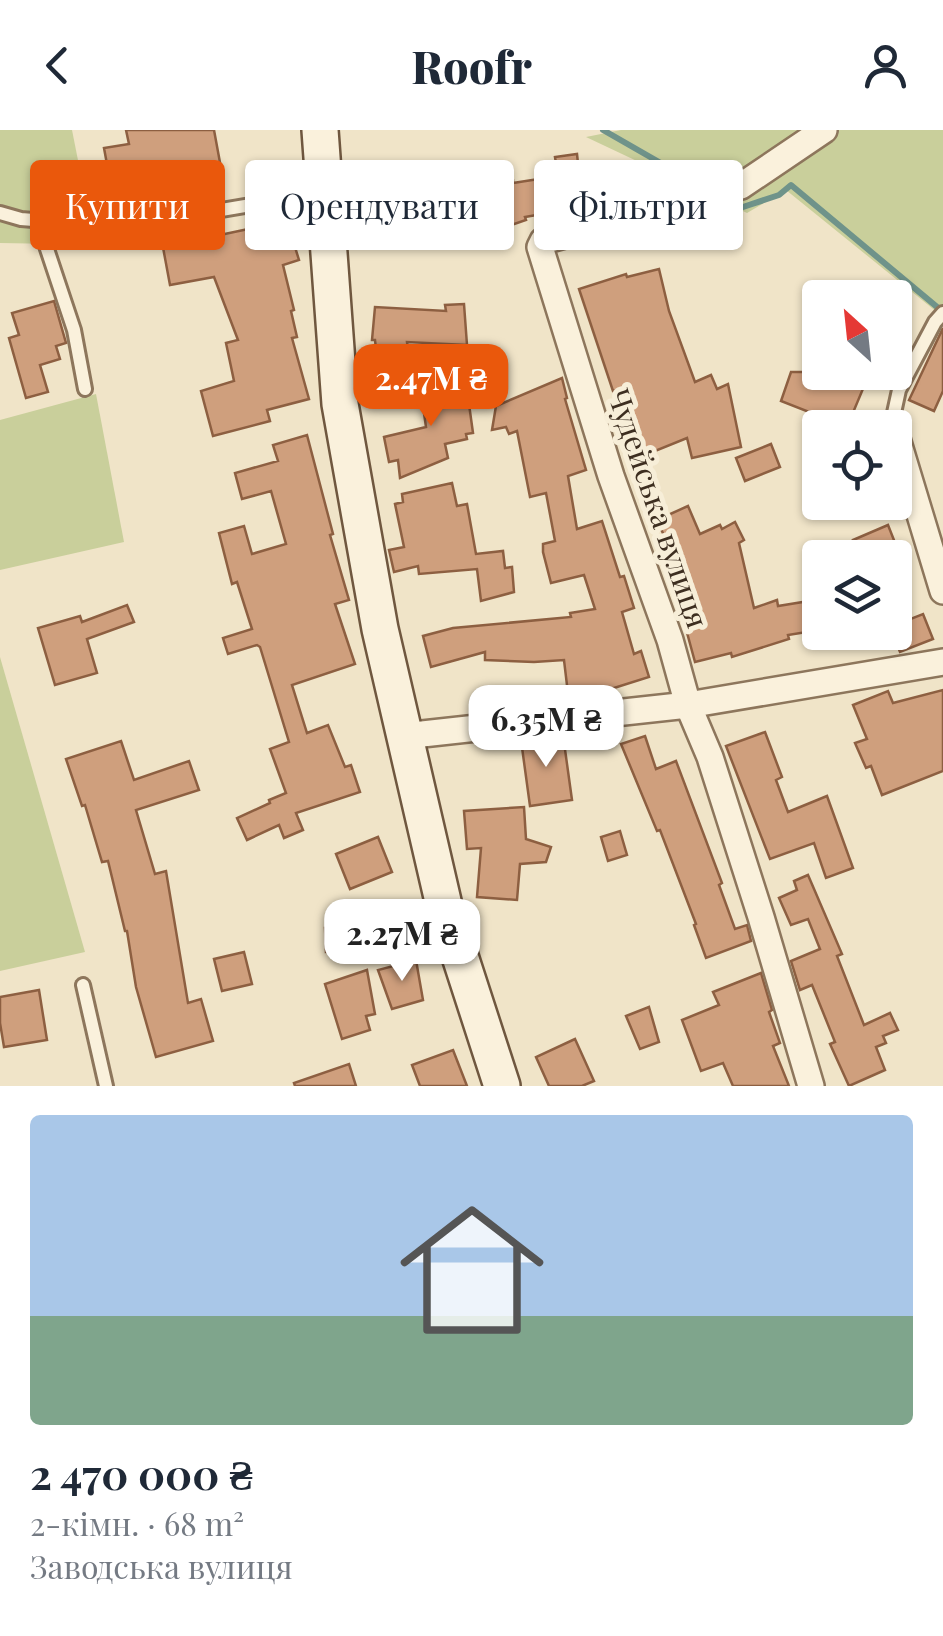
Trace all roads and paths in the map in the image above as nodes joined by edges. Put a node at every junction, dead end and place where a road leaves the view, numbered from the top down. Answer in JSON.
{"nodes":[{"id":1,"x":320,"y":130,"type":"edge"},
{"id":2,"x":824,"y":130,"type":"edge"},
{"id":3,"x":322,"y":160,"type":"edge"},
{"id":4,"x":0,"y":212,"type":"edge"},
{"id":5,"x":30,"y":220,"type":"edge"},
{"id":6,"x":47,"y":250,"type":"edge"},
{"id":7,"x":328,"y":250,"type":"edge"},
{"id":8,"x":939,"y":318,"type":"edge"},
{"id":9,"x":85,"y":389,"type":"dead end"},
{"id":10,"x":897,"y":410,"type":"edge"},
{"id":11,"x":912,"y":487,"type":"edge"},
{"id":12,"x":943,"y":591,"type":"edge"},
{"id":13,"x":943,"y":662,"type":"edge"},
{"id":14,"x":688,"y":704,"type":"junction"},
{"id":15,"x":404,"y":736,"type":"junction"},
{"id":16,"x":83,"y":984,"type":"dead end"},
{"id":17,"x":106,"y":1086,"type":"edge"},
{"id":18,"x":502,"y":1086,"type":"edge"},
{"id":19,"x":811,"y":1086,"type":"edge"}],
"edges":[{"from":1,"to":3,"type":"main road"},
{"from":2,"to":14,"type":"street","name":"Чудейська вулиця"},
{"from":4,"to":5,"type":"lane"},
{"from":6,"to":9,"type":"lane"},
{"from":7,"to":15,"type":"main road"},
{"from":8,"to":10,"type":"lane"},
{"from":11,"to":12,"type":"street"},
{"from":13,"to":14,"type":"street"},
{"from":14,"to":15,"type":"street"},
{"from":14,"to":19,"type":"street","name":"Чудейська вулиця"},
{"from":15,"to":18,"type":"main road"},
{"from":16,"to":17,"type":"lane"}]}
